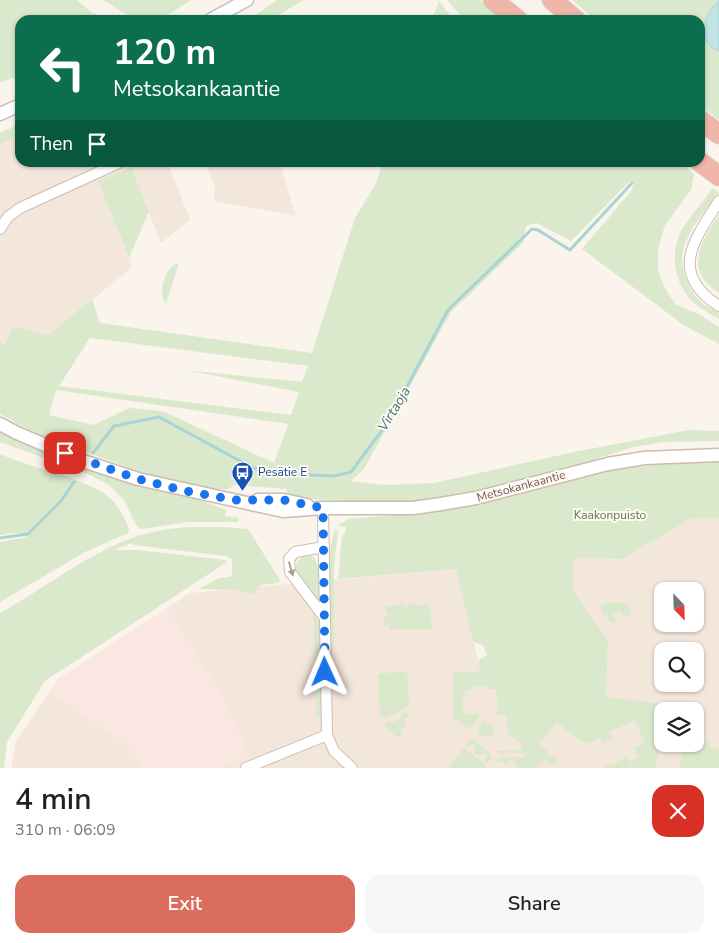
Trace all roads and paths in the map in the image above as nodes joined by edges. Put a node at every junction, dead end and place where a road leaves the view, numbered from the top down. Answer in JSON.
{"nodes":[{"id":1,"x":247,"y":0,"type":"edge"},
{"id":2,"x":493,"y":0,"type":"edge"},
{"id":3,"x":552,"y":0,"type":"edge"},
{"id":4,"x":219,"y":15,"type":"edge"},
{"id":5,"x":512,"y":15,"type":"edge"},
{"id":6,"x":570,"y":15,"type":"edge"},
{"id":7,"x":15,"y":107,"type":"edge"},
{"id":8,"x":0,"y":114,"type":"edge"},
{"id":9,"x":705,"y":124,"type":"edge"},
{"id":10,"x":719,"y":134,"type":"edge"},
{"id":11,"x":109,"y":167,"type":"edge"},
{"id":12,"x":719,"y":202,"type":"edge"},
{"id":13,"x":0,"y":229,"type":"edge"},
{"id":14,"x":719,"y":306,"type":"edge"},
{"id":15,"x":0,"y":424,"type":"edge"},
{"id":16,"x":719,"y":455,"type":"edge"},
{"id":17,"x":323,"y":508,"type":"junction"},
{"id":18,"x":324,"y":547,"type":"junction"},
{"id":19,"x":324,"y":617,"type":"junction"},
{"id":20,"x":327,"y":735,"type":"junction"},
{"id":21,"x":246,"y":768,"type":"edge"},
{"id":22,"x":352,"y":768,"type":"edge"}],
"edges":[{"from":1,"to":4,"type":"street"},
{"from":2,"to":5,"type":"highway"},
{"from":3,"to":6,"type":"highway"},
{"from":7,"to":8,"type":"street"},
{"from":9,"to":10,"type":"highway"},
{"from":11,"to":13,"type":"street"},
{"from":12,"to":14,"type":"street"},
{"from":15,"to":17,"type":"street","name":"Metsokankaantie"},
{"from":16,"to":17,"type":"street","name":"Metsokankaantie"},
{"from":17,"to":18,"type":"street"},
{"from":18,"to":19,"type":"street"},
{"from":18,"to":19,"type":"street","one_way":true},
{"from":19,"to":20,"type":"street"},
{"from":20,"to":21,"type":"street"},
{"from":20,"to":22,"type":"street"}]}
